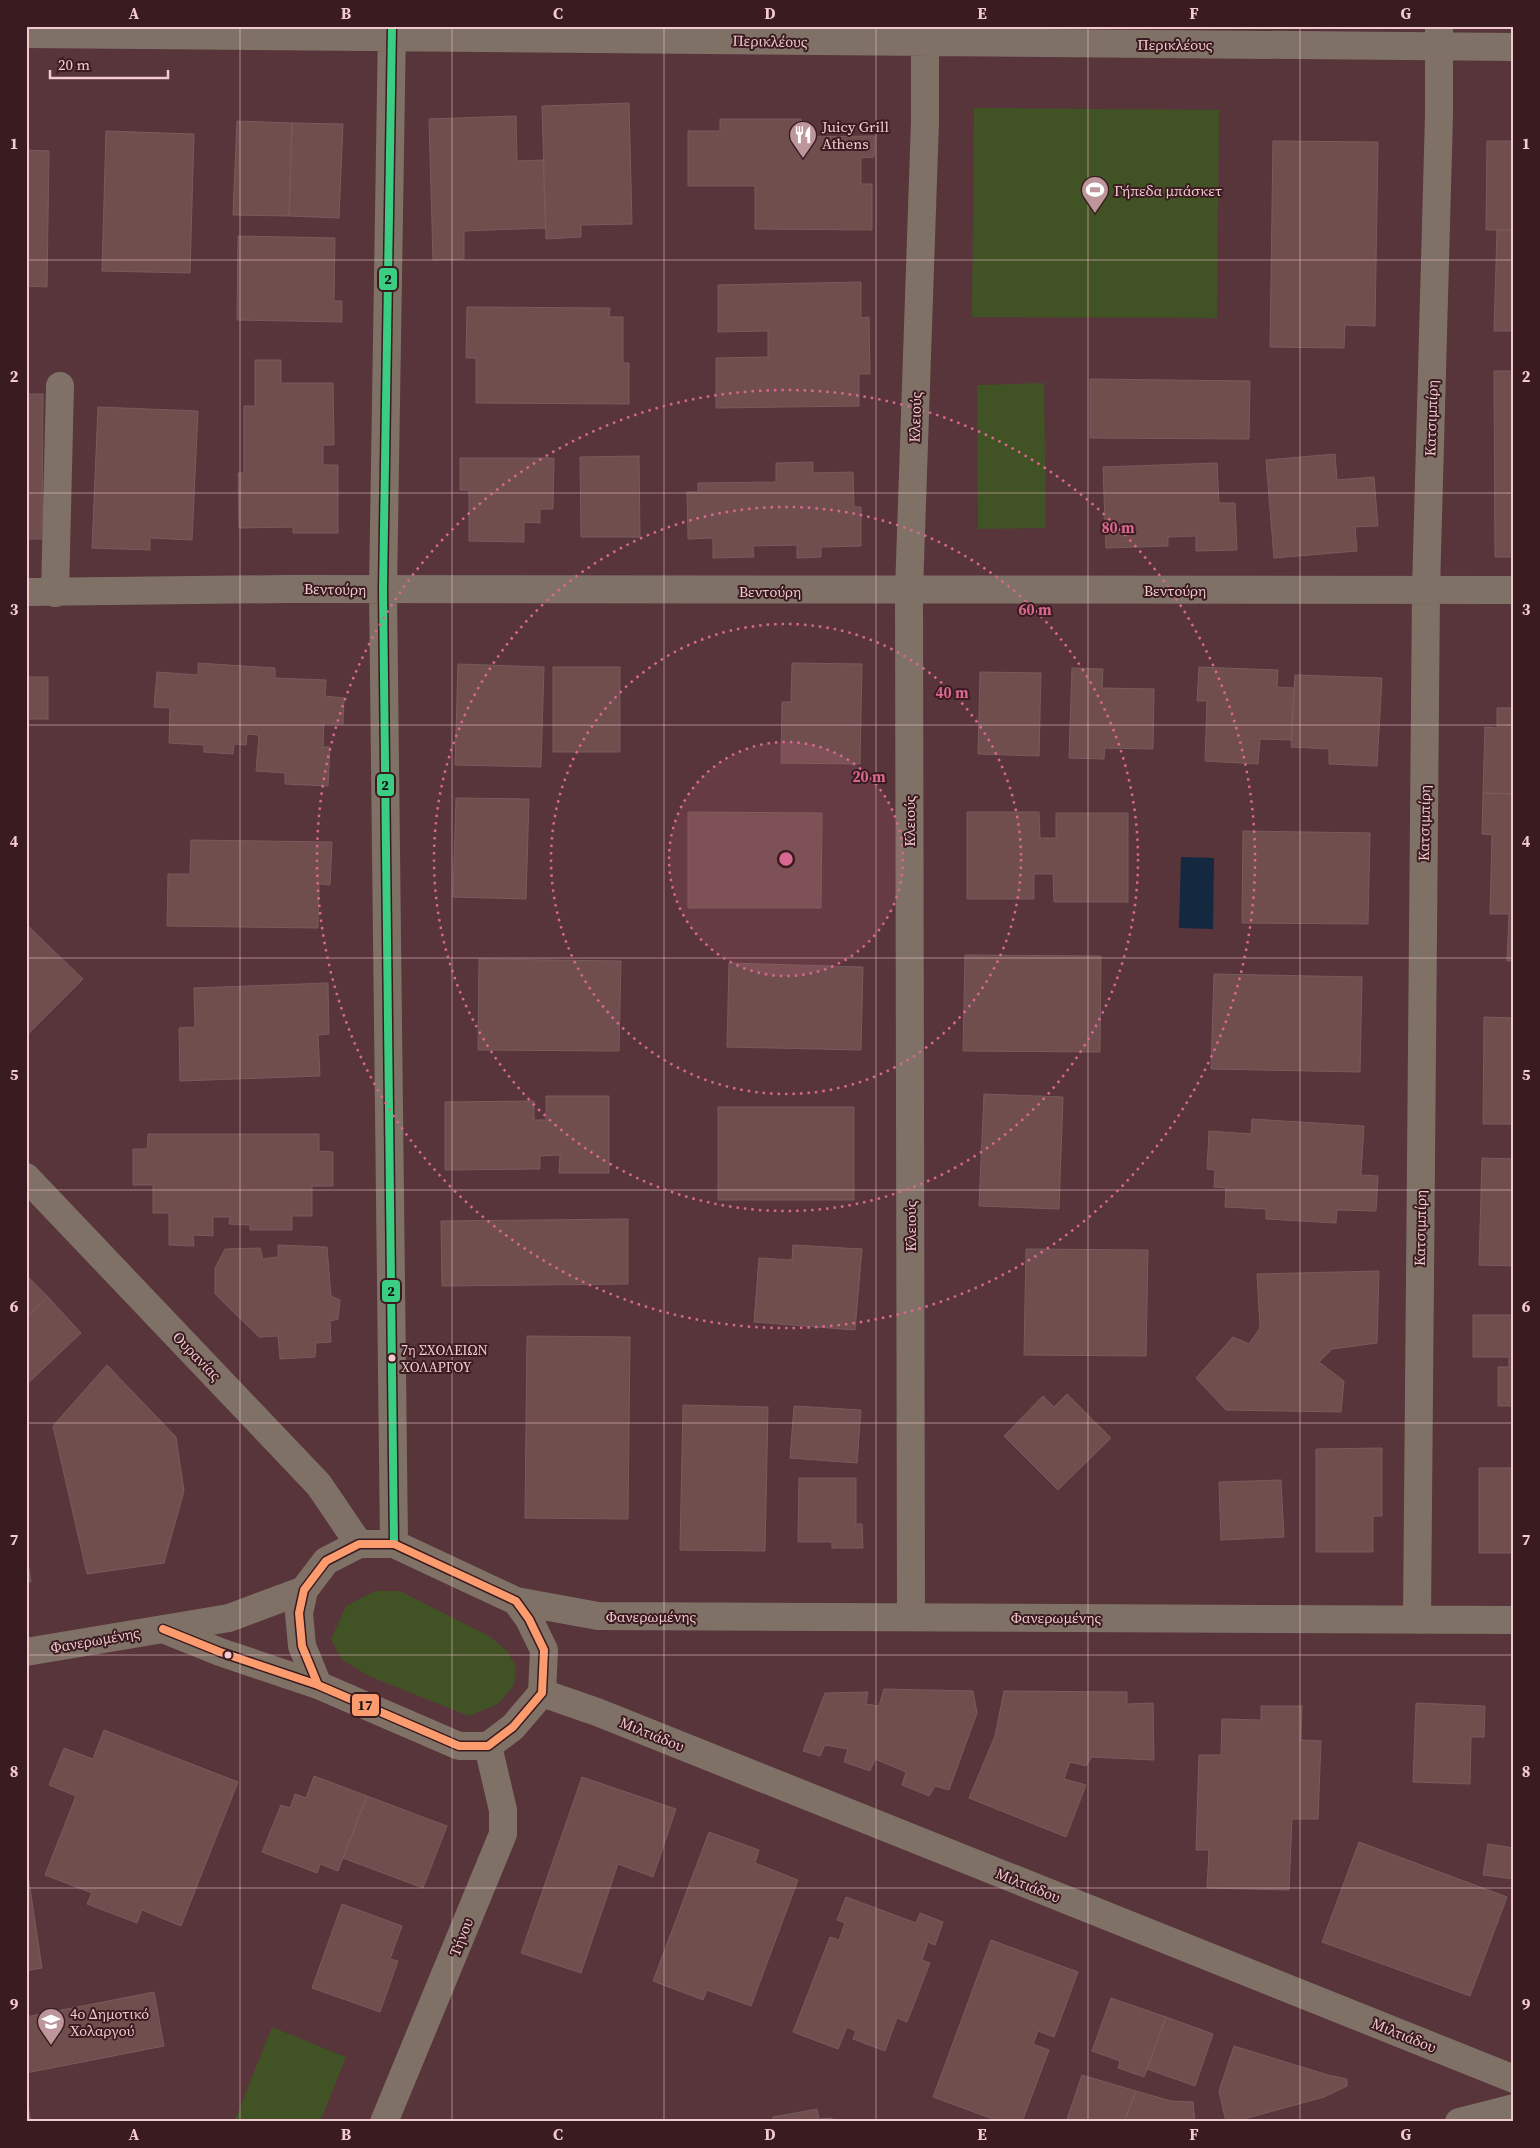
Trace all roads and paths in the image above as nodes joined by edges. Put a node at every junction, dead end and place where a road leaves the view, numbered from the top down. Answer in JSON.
{"nodes":[{"id":1,"x":392,"y":32,"type":"edge"},
{"id":2,"x":26,"y":34,"type":"edge"},
{"id":3,"x":926,"y":34,"type":"edge"},
{"id":4,"x":1440,"y":36,"type":"edge"},
{"id":5,"x":1514,"y":47,"type":"edge"},
{"id":6,"x":60,"y":386,"type":"dead end"},
{"id":7,"x":383,"y":590,"type":"junction"},
{"id":8,"x":1426,"y":590,"type":"junction"},
{"id":9,"x":1514,"y":590,"type":"edge"},
{"id":10,"x":909,"y":591,"type":"junction"},
{"id":11,"x":26,"y":592,"type":"edge"},
{"id":12,"x":55,"y":592,"type":"junction"},
{"id":13,"x":26,"y":1177,"type":"edge"},
{"id":14,"x":359,"y":1544,"type":"junction"},
{"id":15,"x":394,"y":1544,"type":"junction"},
{"id":16,"x":304,"y":1590,"type":"junction"},
{"id":17,"x":516,"y":1601,"type":"junction"},
{"id":18,"x":598,"y":1616,"type":"junction"},
{"id":19,"x":910,"y":1617,"type":"junction"},
{"id":20,"x":1417,"y":1620,"type":"junction"},
{"id":21,"x":1514,"y":1620,"type":"edge"},
{"id":22,"x":163,"y":1629,"type":"junction"},
{"id":23,"x":544,"y":1650,"type":"junction"},
{"id":24,"x":26,"y":1652,"type":"edge"},
{"id":25,"x":318,"y":1685,"type":"junction"},
{"id":26,"x":542,"y":1693,"type":"junction"},
{"id":27,"x":488,"y":1746,"type":"junction"},
{"id":28,"x":1514,"y":2079,"type":"edge"},
{"id":29,"x":1514,"y":2108,"type":"edge"},
{"id":30,"x":384,"y":2122,"type":"edge"},
{"id":31,"x":1459,"y":2122,"type":"edge"}],
"edges":[{"from":1,"to":2,"type":"street","name":"Περικλέους"},
{"from":1,"to":3,"type":"street","name":"Περικλέους"},
{"from":1,"to":7,"type":"street"},
{"from":3,"to":4,"type":"street","name":"Περικλέους"},
{"from":3,"to":10,"type":"street","name":"Κλειούς"},
{"from":4,"to":5,"type":"street","name":"Περικλέους"},
{"from":4,"to":8,"type":"street","name":"Κατσιμπίρη"},
{"from":6,"to":12,"type":"street"},
{"from":7,"to":10,"type":"street","name":"Βεντούρη"},
{"from":7,"to":12,"type":"street","name":"Βεντούρη"},
{"from":7,"to":15,"type":"street"},
{"from":8,"to":9,"type":"street","name":"Βεντούρη"},
{"from":8,"to":10,"type":"street","name":"Βεντούρη"},
{"from":8,"to":20,"type":"street","name":"Κατσιμπίρη"},
{"from":10,"to":19,"type":"street","name":"Κλειούς"},
{"from":11,"to":12,"type":"street","name":"Βεντούρη"},
{"from":13,"to":14,"type":"street","name":"Ουρανίας"},
{"from":14,"to":15,"type":"street"},
{"from":14,"to":16,"type":"street"},
{"from":15,"to":17,"type":"street"},
{"from":16,"to":22,"type":"street","name":"Φανερωμένης"},
{"from":16,"to":25,"type":"street"},
{"from":17,"to":18,"type":"street","name":"Φανερωμένης"},
{"from":17,"to":23,"type":"street"},
{"from":18,"to":19,"type":"street","name":"Φανερωμένης"},
{"from":18,"to":23,"type":"street","name":"Φανερωμένης"},
{"from":19,"to":20,"type":"street","name":"Φανερωμένης"},
{"from":20,"to":21,"type":"street","name":"Φανερωμένης"},
{"from":22,"to":24,"type":"street","name":"Φανερωμένης"},
{"from":22,"to":25,"type":"street"},
{"from":23,"to":26,"type":"street"},
{"from":25,"to":27,"type":"street"},
{"from":26,"to":27,"type":"street"},
{"from":26,"to":28,"type":"street","name":"Μιλτιάδου"},
{"from":27,"to":30,"type":"street","name":"Τήνου"},
{"from":29,"to":31,"type":"street"}]}
